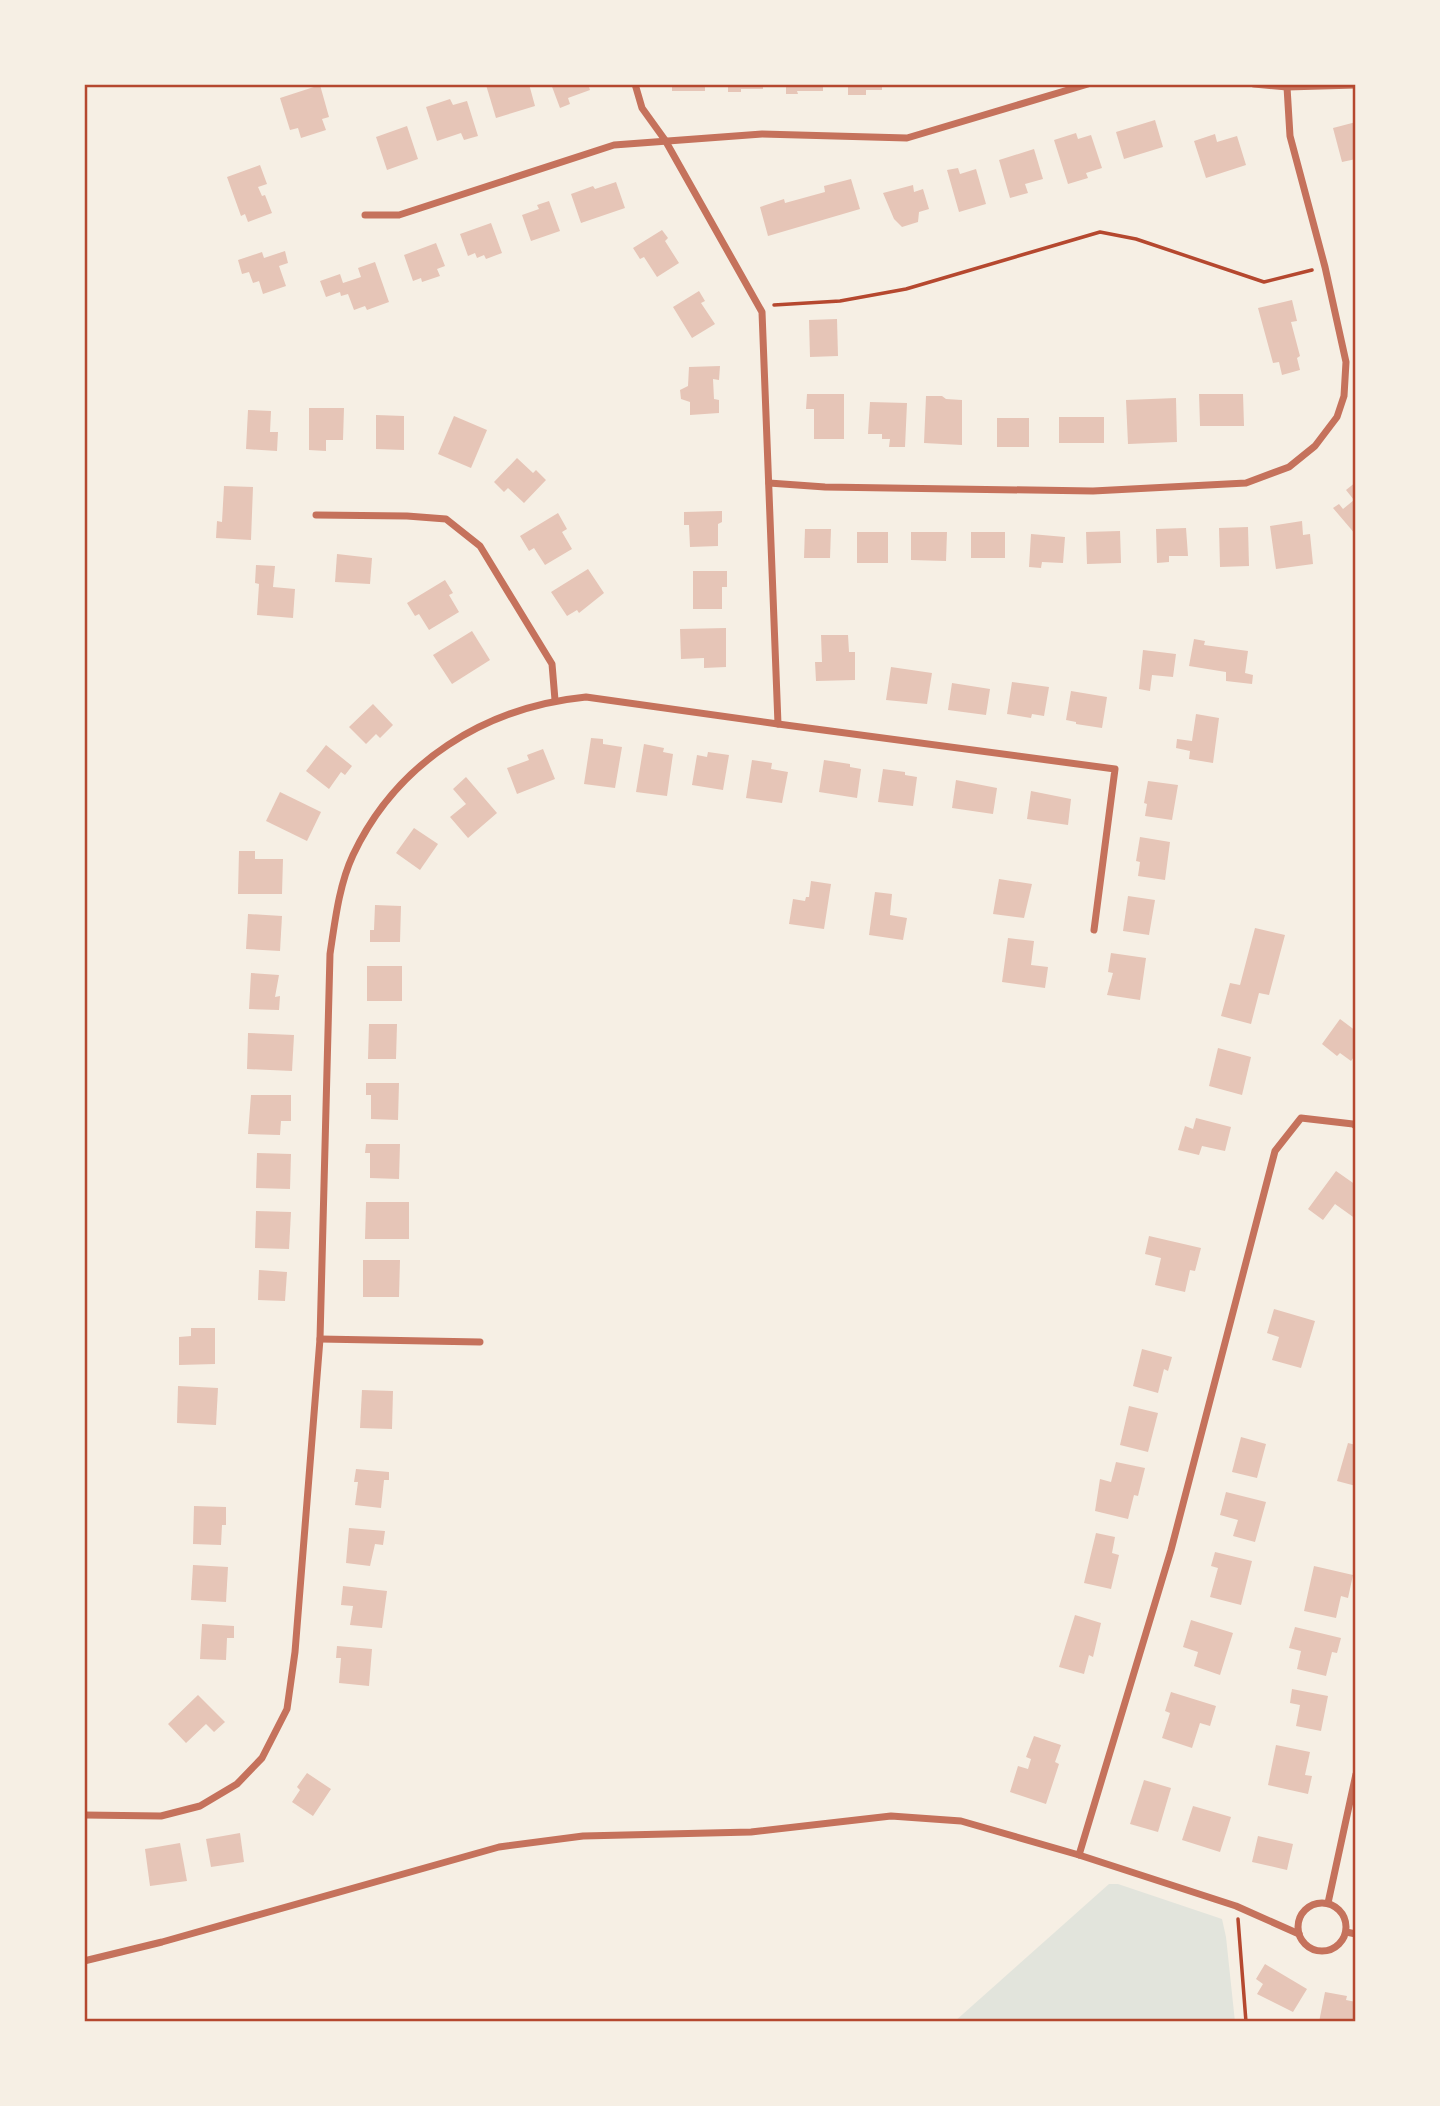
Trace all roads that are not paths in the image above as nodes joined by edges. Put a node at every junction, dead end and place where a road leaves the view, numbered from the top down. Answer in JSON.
{"nodes":[{"id":1,"x":635,"y":84,"type":"edge"},
{"id":2,"x":1088,"y":84,"type":"edge"},
{"id":3,"x":1254,"y":84,"type":"edge"},
{"id":4,"x":1356,"y":85,"type":"edge"},
{"id":5,"x":1287,"y":87,"type":"junction"},
{"id":6,"x":665,"y":140,"type":"junction"},
{"id":7,"x":365,"y":215,"type":"dead end"},
{"id":8,"x":769,"y":483,"type":"junction"},
{"id":9,"x":316,"y":515,"type":"dead end"},
{"id":10,"x":555,"y":699,"type":"junction"},
{"id":11,"x":778,"y":724,"type":"junction"},
{"id":12,"x":1094,"y":930,"type":"dead end"},
{"id":13,"x":1356,"y":1126,"type":"edge"},
{"id":14,"x":320,"y":1339,"type":"junction"},
{"id":15,"x":480,"y":1342,"type":"dead end"},
{"id":16,"x":1356,"y":1774,"type":"edge"},
{"id":17,"x":84,"y":1815,"type":"edge"},
{"id":18,"x":1079,"y":1855,"type":"junction"},
{"id":19,"x":1328,"y":1903,"type":"junction"},
{"id":20,"x":1346,"y":1932,"type":"junction"},
{"id":21,"x":1299,"y":1934,"type":"junction"},
{"id":22,"x":1356,"y":1934,"type":"edge"},
{"id":23,"x":84,"y":1961,"type":"edge"}],
"edges":[{"from":1,"to":6,"type":"street"},
{"from":2,"to":6,"type":"street"},
{"from":3,"to":5,"type":"street"},
{"from":4,"to":5,"type":"street"},
{"from":5,"to":8,"type":"street"},
{"from":6,"to":7,"type":"street"},
{"from":6,"to":8,"type":"street"},
{"from":8,"to":11,"type":"street"},
{"from":9,"to":10,"type":"street"},
{"from":10,"to":11,"type":"street"},
{"from":10,"to":14,"type":"street"},
{"from":11,"to":12,"type":"street"},
{"from":13,"to":18,"type":"street"},
{"from":14,"to":15,"type":"street"},
{"from":14,"to":17,"type":"street"},
{"from":16,"to":19,"type":"street"},
{"from":18,"to":21,"type":"street"},
{"from":18,"to":23,"type":"street"},
{"from":19,"to":20,"type":"street"},
{"from":19,"to":21,"type":"street"},
{"from":20,"to":21,"type":"street"},
{"from":20,"to":22,"type":"street"}]}
